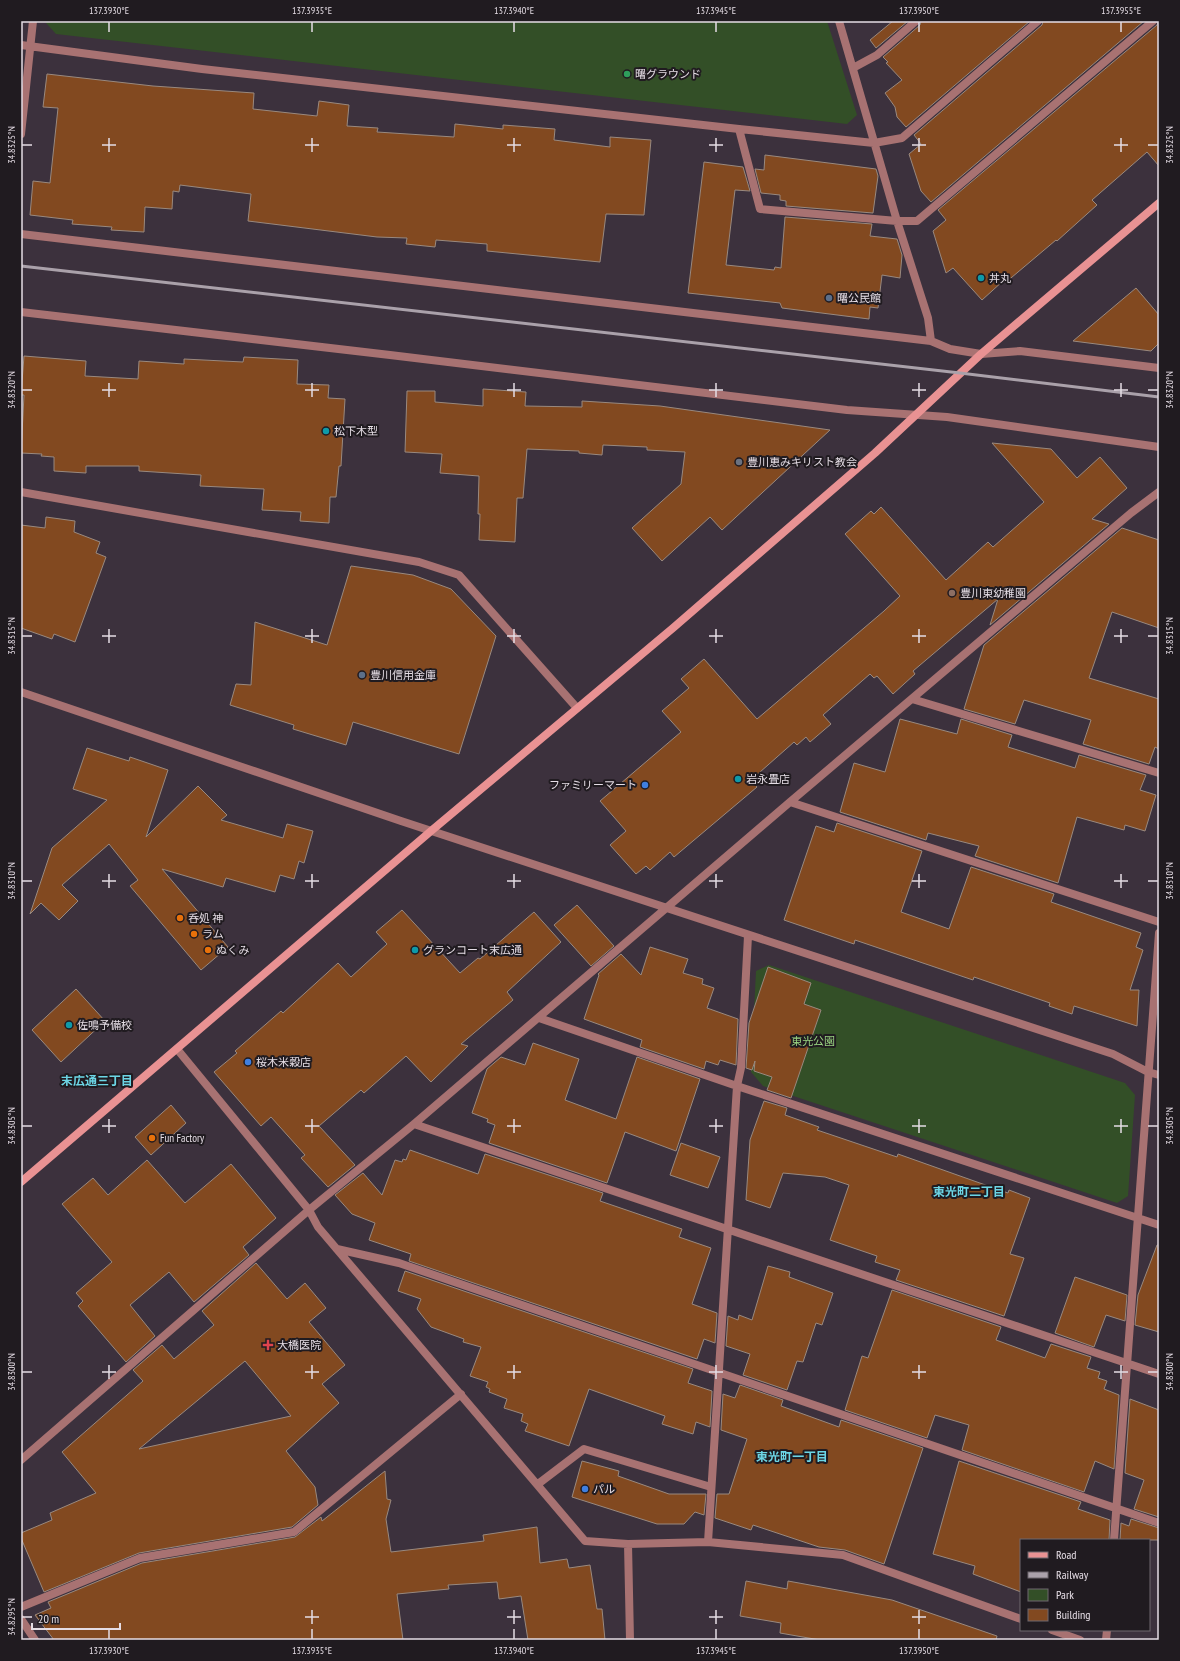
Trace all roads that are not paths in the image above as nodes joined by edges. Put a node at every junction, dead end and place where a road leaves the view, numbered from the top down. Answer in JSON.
{"nodes":[{"id":1,"x":33,"y":21,"type":"edge"},
{"id":2,"x":839,"y":21,"type":"edge"},
{"id":3,"x":916,"y":21,"type":"edge"},
{"id":4,"x":1038,"y":21,"type":"edge"},
{"id":5,"x":1152,"y":21,"type":"edge"},
{"id":6,"x":21,"y":45,"type":"edge"},
{"id":7,"x":30,"y":47,"type":"junction"},
{"id":8,"x":853,"y":68,"type":"junction"},
{"id":9,"x":740,"y":129,"type":"junction"},
{"id":10,"x":21,"y":134,"type":"edge"},
{"id":11,"x":874,"y":143,"type":"junction"},
{"id":12,"x":1159,"y":203,"type":"edge"},
{"id":13,"x":897,"y":221,"type":"junction"},
{"id":14,"x":21,"y":234,"type":"edge"},
{"id":15,"x":21,"y":312,"type":"edge"},
{"id":16,"x":931,"y":341,"type":"junction"},
{"id":17,"x":981,"y":354,"type":"junction"},
{"id":18,"x":1159,"y":368,"type":"edge"},
{"id":19,"x":917,"y":415,"type":"junction"},
{"id":20,"x":1159,"y":447,"type":"edge"},
{"id":21,"x":21,"y":492,"type":"edge"},
{"id":22,"x":1159,"y":492,"type":"edge"},
{"id":23,"x":21,"y":692,"type":"edge"},
{"id":24,"x":912,"y":698,"type":"junction"},
{"id":25,"x":577,"y":708,"type":"junction"},
{"id":26,"x":1159,"y":773,"type":"edge"},
{"id":27,"x":790,"y":802,"type":"junction"},
{"id":28,"x":431,"y":831,"type":"junction"},
{"id":29,"x":667,"y":908,"type":"junction"},
{"id":30,"x":1159,"y":922,"type":"edge"},
{"id":31,"x":1159,"y":932,"type":"edge"},
{"id":32,"x":748,"y":936,"type":"junction"},
{"id":33,"x":539,"y":1018,"type":"junction"},
{"id":34,"x":177,"y":1049,"type":"junction"},
{"id":35,"x":1148,"y":1072,"type":"junction"},
{"id":36,"x":1159,"y":1075,"type":"edge"},
{"id":37,"x":737,"y":1086,"type":"junction"},
{"id":38,"x":414,"y":1124,"type":"junction"},
{"id":39,"x":21,"y":1182,"type":"edge"},
{"id":40,"x":309,"y":1210,"type":"junction"},
{"id":41,"x":1137,"y":1218,"type":"junction"},
{"id":42,"x":1159,"y":1225,"type":"edge"},
{"id":43,"x":727,"y":1228,"type":"junction"},
{"id":44,"x":337,"y":1249,"type":"junction"},
{"id":45,"x":1127,"y":1364,"type":"junction"},
{"id":46,"x":719,"y":1373,"type":"junction"},
{"id":47,"x":1159,"y":1374,"type":"edge"},
{"id":48,"x":462,"y":1394,"type":"junction"},
{"id":49,"x":21,"y":1460,"type":"edge"},
{"id":50,"x":538,"y":1484,"type":"junction"},
{"id":51,"x":711,"y":1487,"type":"junction"},
{"id":52,"x":1116,"y":1509,"type":"junction"},
{"id":53,"x":1159,"y":1523,"type":"edge"},
{"id":54,"x":1114,"y":1539,"type":"edge"},
{"id":55,"x":708,"y":1542,"type":"junction"},
{"id":56,"x":628,"y":1544,"type":"junction"},
{"id":57,"x":21,"y":1607,"type":"edge"},
{"id":58,"x":21,"y":1619,"type":"edge"},
{"id":59,"x":1020,"y":1619,"type":"edge"},
{"id":60,"x":1055,"y":1631,"type":"edge"},
{"id":61,"x":35,"y":1640,"type":"edge"},
{"id":62,"x":630,"y":1640,"type":"edge"},
{"id":63,"x":1080,"y":1640,"type":"edge"}],
"edges":[{"from":1,"to":7,"type":"street"},
{"from":2,"to":8,"type":"street"},
{"from":3,"to":8,"type":"street"},
{"from":4,"to":11,"type":"street"},
{"from":5,"to":13,"type":"street"},
{"from":6,"to":7,"type":"street"},
{"from":7,"to":9,"type":"street"},
{"from":7,"to":10,"type":"street"},
{"from":8,"to":11,"type":"street"},
{"from":9,"to":11,"type":"street"},
{"from":9,"to":13,"type":"street"},
{"from":11,"to":13,"type":"street"},
{"from":12,"to":17,"type":"street"},
{"from":13,"to":16,"type":"street"},
{"from":14,"to":16,"type":"street"},
{"from":15,"to":19,"type":"street"},
{"from":16,"to":17,"type":"street"},
{"from":17,"to":18,"type":"street"},
{"from":17,"to":19,"type":"street"},
{"from":19,"to":20,"type":"street"},
{"from":19,"to":25,"type":"street"},
{"from":21,"to":25,"type":"street"},
{"from":22,"to":24,"type":"street"},
{"from":23,"to":28,"type":"street"},
{"from":24,"to":26,"type":"street"},
{"from":24,"to":27,"type":"street"},
{"from":25,"to":28,"type":"street"},
{"from":27,"to":29,"type":"street"},
{"from":27,"to":30,"type":"street"},
{"from":28,"to":29,"type":"street"},
{"from":28,"to":34,"type":"street"},
{"from":29,"to":32,"type":"street"},
{"from":29,"to":33,"type":"street"},
{"from":31,"to":35,"type":"street"},
{"from":32,"to":35,"type":"street"},
{"from":32,"to":37,"type":"street"},
{"from":33,"to":37,"type":"street"},
{"from":33,"to":38,"type":"street"},
{"from":34,"to":39,"type":"street"},
{"from":34,"to":40,"type":"street"},
{"from":35,"to":36,"type":"street"},
{"from":35,"to":41,"type":"street"},
{"from":37,"to":41,"type":"street"},
{"from":37,"to":43,"type":"street"},
{"from":38,"to":40,"type":"street"},
{"from":38,"to":43,"type":"street"},
{"from":40,"to":44,"type":"street"},
{"from":40,"to":49,"type":"street"},
{"from":41,"to":42,"type":"street"},
{"from":41,"to":45,"type":"street"},
{"from":43,"to":45,"type":"street"},
{"from":43,"to":46,"type":"street"},
{"from":44,"to":46,"type":"street"},
{"from":44,"to":48,"type":"street"},
{"from":45,"to":47,"type":"street"},
{"from":45,"to":52,"type":"street"},
{"from":46,"to":51,"type":"street"},
{"from":46,"to":52,"type":"street"},
{"from":48,"to":50,"type":"street"},
{"from":48,"to":57,"type":"street"},
{"from":50,"to":51,"type":"street"},
{"from":50,"to":56,"type":"street"},
{"from":51,"to":55,"type":"street"},
{"from":52,"to":53,"type":"street"},
{"from":52,"to":54,"type":"street"},
{"from":55,"to":56,"type":"street"},
{"from":55,"to":59,"type":"street"},
{"from":56,"to":62,"type":"street"},
{"from":58,"to":61,"type":"street"},
{"from":60,"to":63,"type":"street"}]}
